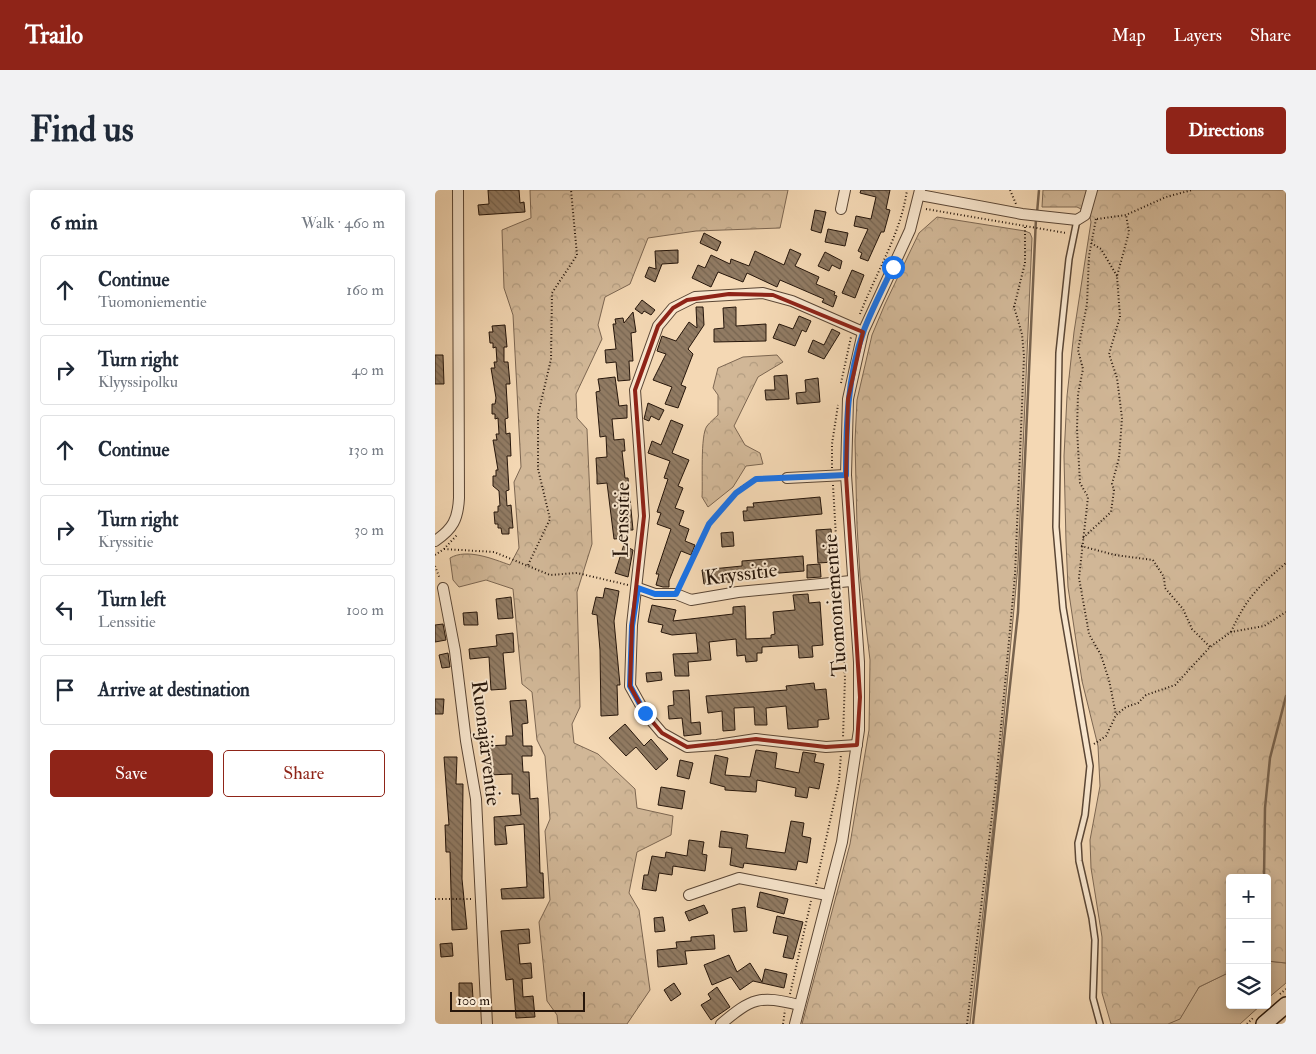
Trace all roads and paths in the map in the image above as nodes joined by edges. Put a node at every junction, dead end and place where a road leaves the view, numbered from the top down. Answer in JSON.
{"nodes":[{"id":1,"x":458,"y":190,"type":"edge"},
{"id":2,"x":571,"y":190,"type":"edge"},
{"id":3,"x":845,"y":190,"type":"edge"},
{"id":4,"x":907,"y":190,"type":"edge"},
{"id":5,"x":1092,"y":190,"type":"edge"},
{"id":6,"x":1192,"y":190,"type":"edge"},
{"id":7,"x":920,"y":192,"type":"edge"},
{"id":8,"x":904,"y":206,"type":"junction"},
{"id":9,"x":841,"y":208,"type":"dead end"},
{"id":10,"x":917,"y":208,"type":"junction"},
{"id":11,"x":1127,"y":215,"type":"junction"},
{"id":12,"x":1081,"y":218,"type":"junction"},
{"id":13,"x":1096,"y":219,"type":"junction"},
{"id":14,"x":1025,"y":226,"type":"junction"},
{"id":15,"x":1074,"y":234,"type":"junction"},
{"id":16,"x":1091,"y":243,"type":"junction"},
{"id":17,"x":1117,"y":276,"type":"junction"},
{"id":18,"x":859,"y":330,"type":"junction"},
{"id":19,"x":840,"y":388,"type":"dead end"},
{"id":20,"x":839,"y":397,"type":"dead end"},
{"id":21,"x":833,"y":475,"type":"junction"},
{"id":22,"x":846,"y":475,"type":"junction"},
{"id":23,"x":787,"y":478,"type":"joint"},
{"id":24,"x":1082,"y":539,"type":"junction"},
{"id":25,"x":435,"y":541,"type":"edge"},
{"id":26,"x":1081,"y":546,"type":"junction"},
{"id":27,"x":444,"y":549,"type":"dead end"},
{"id":28,"x":1286,"y":562,"type":"edge"},
{"id":29,"x":528,"y":565,"type":"junction"},
{"id":30,"x":435,"y":566,"type":"edge"},
{"id":31,"x":851,"y":581,"type":"junction"},
{"id":32,"x":839,"y":582,"type":"junction"},
{"id":33,"x":443,"y":588,"type":"joint"},
{"id":34,"x":638,"y":588,"type":"junction"},
{"id":35,"x":676,"y":594,"type":"junction"},
{"id":36,"x":1286,"y":612,"type":"edge"},
{"id":37,"x":1231,"y":632,"type":"junction"},
{"id":38,"x":1210,"y":647,"type":"junction"},
{"id":39,"x":1116,"y":715,"type":"junction"},
{"id":40,"x":857,"y":745,"type":"junction"},
{"id":41,"x":842,"y":746,"type":"junction"},
{"id":42,"x":1088,"y":748,"type":"junction"},
{"id":43,"x":813,"y":892,"type":"junction"},
{"id":44,"x":689,"y":895,"type":"dead end"},
{"id":45,"x":827,"y":896,"type":"junction"},
{"id":46,"x":435,"y":899,"type":"edge"},
{"id":47,"x":481,"y":899,"type":"junction"},
{"id":48,"x":787,"y":1002,"type":"junction"},
{"id":49,"x":799,"y":1005,"type":"junction"},
{"id":50,"x":1286,"y":1005,"type":"edge"},
{"id":51,"x":487,"y":1024,"type":"edge"},
{"id":52,"x":721,"y":1024,"type":"edge"},
{"id":53,"x":783,"y":1024,"type":"edge"},
{"id":54,"x":795,"y":1024,"type":"edge"},
{"id":55,"x":967,"y":1024,"type":"edge"},
{"id":56,"x":1100,"y":1024,"type":"edge"},
{"id":57,"x":1264,"y":1024,"type":"edge"}],
"edges":[{"from":1,"to":25,"type":"street"},
{"from":2,"to":29,"type":"path"},
{"from":3,"to":9,"type":"street"},
{"from":4,"to":8,"type":"path"},
{"from":5,"to":12,"type":"street"},
{"from":6,"to":11,"type":"path"},
{"from":7,"to":10,"type":"street","name":"Tuomoniementie"},
{"from":7,"to":12,"type":"street"},
{"from":8,"to":10,"type":"path"},
{"from":8,"to":18,"type":"path"},
{"from":10,"to":14,"type":"path"},
{"from":10,"to":18,"type":"street","name":"Tuomoniementie"},
{"from":11,"to":13,"type":"path"},
{"from":11,"to":17,"type":"path"},
{"from":12,"to":13,"type":"path"},
{"from":12,"to":15,"type":"lane"},
{"from":13,"to":16,"type":"path"},
{"from":14,"to":15,"type":"path"},
{"from":14,"to":55,"type":"path"},
{"from":15,"to":42,"type":"lane"},
{"from":16,"to":17,"type":"path"},
{"from":16,"to":24,"type":"path"},
{"from":17,"to":24,"type":"path"},
{"from":18,"to":19,"type":"path"},
{"from":18,"to":22,"type":"street","name":"Tuomoniementie"},
{"from":18,"to":34,"type":"street","name":"Lenssitie"},
{"from":20,"to":21,"type":"path"},
{"from":21,"to":22,"type":"street"},
{"from":21,"to":23,"type":"street"},
{"from":21,"to":32,"type":"path"},
{"from":22,"to":31,"type":"street","name":"Tuomoniementie"},
{"from":23,"to":35,"type":"path"},
{"from":24,"to":26,"type":"path"},
{"from":26,"to":38,"type":"path"},
{"from":26,"to":39,"type":"path"},
{"from":27,"to":29,"type":"path"},
{"from":28,"to":37,"type":"path"},
{"from":29,"to":34,"type":"path"},
{"from":30,"to":33,"type":"path"},
{"from":31,"to":32,"type":"street","name":"Kryssitie"},
{"from":31,"to":40,"type":"street","name":"Tuomoniementie"},
{"from":32,"to":35,"type":"street","name":"Kryssitie"},
{"from":32,"to":41,"type":"path"},
{"from":33,"to":47,"type":"street","name":"Ruonajärventie"},
{"from":34,"to":35,"type":"street","name":"Kryssitie"},
{"from":34,"to":41,"type":"street","name":"Lenssitie"},
{"from":36,"to":37,"type":"path"},
{"from":37,"to":38,"type":"path"},
{"from":38,"to":39,"type":"path"},
{"from":39,"to":42,"type":"path"},
{"from":40,"to":41,"type":"street","name":"Lenssitie"},
{"from":40,"to":45,"type":"street","name":"Tuomoniementie"},
{"from":41,"to":43,"type":"path"},
{"from":42,"to":56,"type":"lane"},
{"from":43,"to":44,"type":"street"},
{"from":43,"to":45,"type":"street"},
{"from":43,"to":48,"type":"path"},
{"from":45,"to":49,"type":"street","name":"Tuomoniementie"},
{"from":46,"to":47,"type":"path"},
{"from":47,"to":51,"type":"street","name":"Ruonajärventie"},
{"from":48,"to":49,"type":"street"},
{"from":48,"to":52,"type":"street"},
{"from":48,"to":53,"type":"path"},
{"from":49,"to":54,"type":"street","name":"Tuomoniementie"},
{"from":50,"to":57,"type":"main road"}]}
